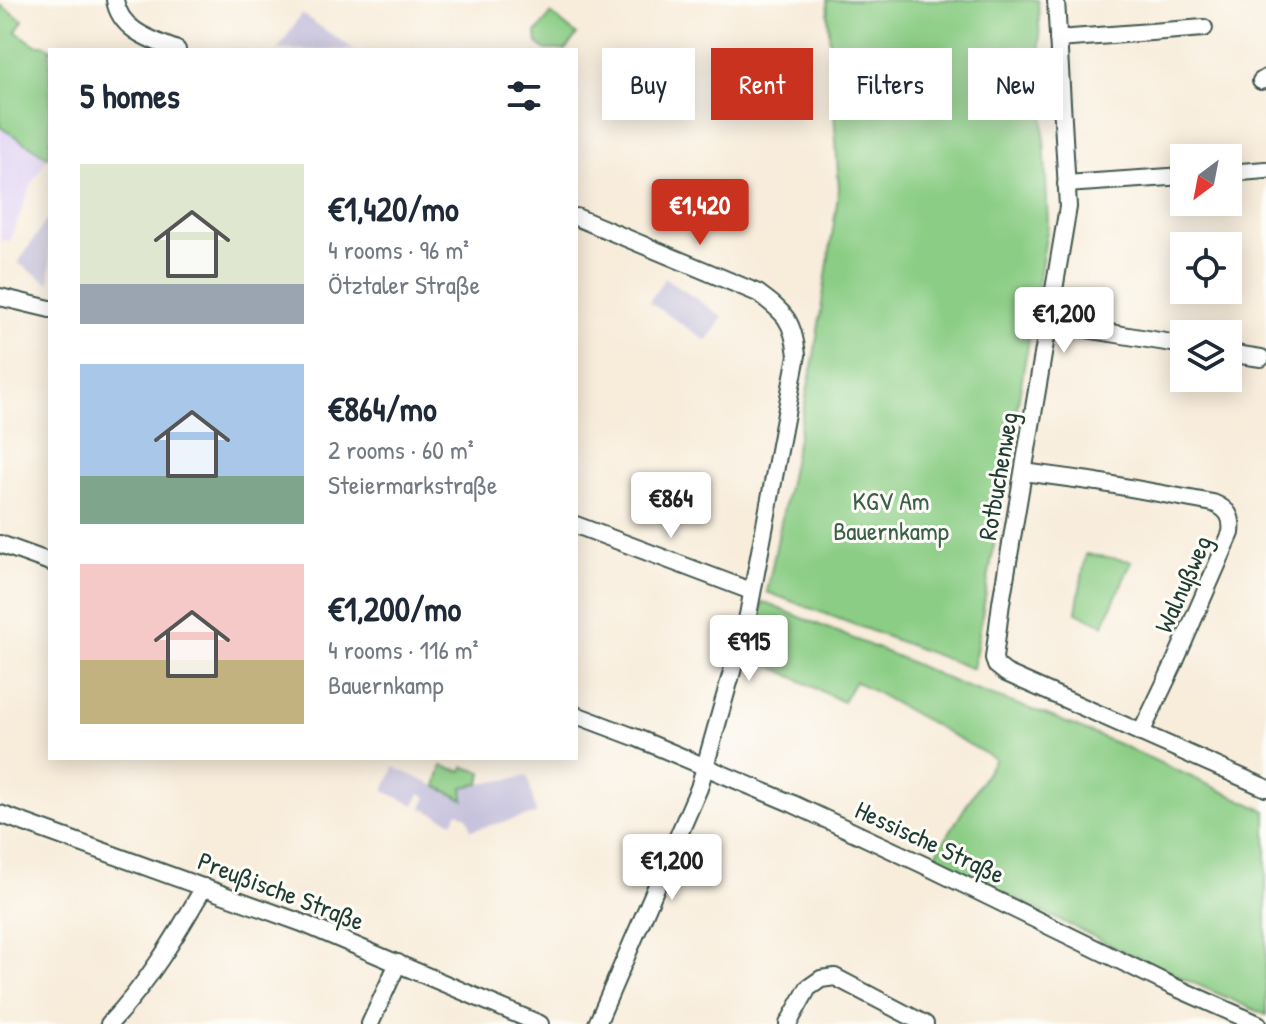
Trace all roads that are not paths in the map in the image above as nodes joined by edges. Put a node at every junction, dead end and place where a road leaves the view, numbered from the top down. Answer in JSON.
{"nodes":[{"id":1,"x":115,"y":0,"type":"edge"},
{"id":2,"x":1056,"y":0,"type":"edge"},
{"id":3,"x":1204,"y":28,"type":"dead end"},
{"id":4,"x":1058,"y":39,"type":"junction"},
{"id":5,"x":173,"y":48,"type":"edge"},
{"id":6,"x":1266,"y":170,"type":"edge"},
{"id":7,"x":1242,"y":172,"type":"edge"},
{"id":8,"x":1170,"y":177,"type":"edge"},
{"id":9,"x":1066,"y":184,"type":"junction"},
{"id":10,"x":578,"y":218,"type":"edge"},
{"id":11,"x":0,"y":297,"type":"edge"},
{"id":12,"x":48,"y":309,"type":"edge"},
{"id":13,"x":1049,"y":323,"type":"junction"},
{"id":14,"x":1170,"y":343,"type":"edge"},
{"id":15,"x":1242,"y":355,"type":"edge"},
{"id":16,"x":1261,"y":358,"type":"dead end"},
{"id":17,"x":1024,"y":472,"type":"junction"},
{"id":18,"x":578,"y":526,"type":"edge"},
{"id":19,"x":0,"y":544,"type":"edge"},
{"id":20,"x":48,"y":561,"type":"edge"},
{"id":21,"x":751,"y":591,"type":"junction"},
{"id":22,"x":578,"y":716,"type":"edge"},
{"id":23,"x":1141,"y":733,"type":"junction"},
{"id":24,"x":705,"y":766,"type":"junction"},
{"id":25,"x":1266,"y":788,"type":"edge"},
{"id":26,"x":0,"y":814,"type":"edge"},
{"id":27,"x":204,"y":887,"type":"junction"},
{"id":28,"x":398,"y":963,"type":"junction"},
{"id":29,"x":109,"y":1024,"type":"edge"},
{"id":30,"x":370,"y":1024,"type":"edge"},
{"id":31,"x":540,"y":1024,"type":"edge"},
{"id":32,"x":597,"y":1024,"type":"edge"},
{"id":33,"x":788,"y":1024,"type":"edge"},
{"id":34,"x":925,"y":1024,"type":"edge"},
{"id":35,"x":1258,"y":1024,"type":"edge"}],
"edges":[{"from":1,"to":5,"type":"street"},
{"from":2,"to":4,"type":"street","name":"Rotbuchenweg"},
{"from":3,"to":4,"type":"street"},
{"from":4,"to":9,"type":"street","name":"Rotbuchenweg"},
{"from":6,"to":7,"type":"street"},
{"from":8,"to":9,"type":"street"},
{"from":9,"to":13,"type":"street","name":"Rotbuchenweg"},
{"from":10,"to":21,"type":"street"},
{"from":11,"to":12,"type":"street"},
{"from":13,"to":14,"type":"street"},
{"from":13,"to":17,"type":"street","name":"Rotbuchenweg"},
{"from":15,"to":16,"type":"street"},
{"from":17,"to":23,"type":"street","name":"Rotbuchenweg"},
{"from":17,"to":23,"type":"street","name":"Walnußweg"},
{"from":18,"to":21,"type":"street"},
{"from":19,"to":20,"type":"street"},
{"from":21,"to":24,"type":"street"},
{"from":22,"to":24,"type":"street","name":"Hessische Straße"},
{"from":23,"to":25,"type":"street","name":"Rotbuchenweg"},
{"from":24,"to":32,"type":"street"},
{"from":24,"to":35,"type":"street","name":"Hessische Straße"},
{"from":26,"to":27,"type":"street","name":"Preußische Straße"},
{"from":27,"to":28,"type":"street","name":"Preußische Straße"},
{"from":27,"to":29,"type":"street"},
{"from":28,"to":30,"type":"street"},
{"from":28,"to":31,"type":"street","name":"Preußische Straße"},
{"from":33,"to":34,"type":"street"}]}
